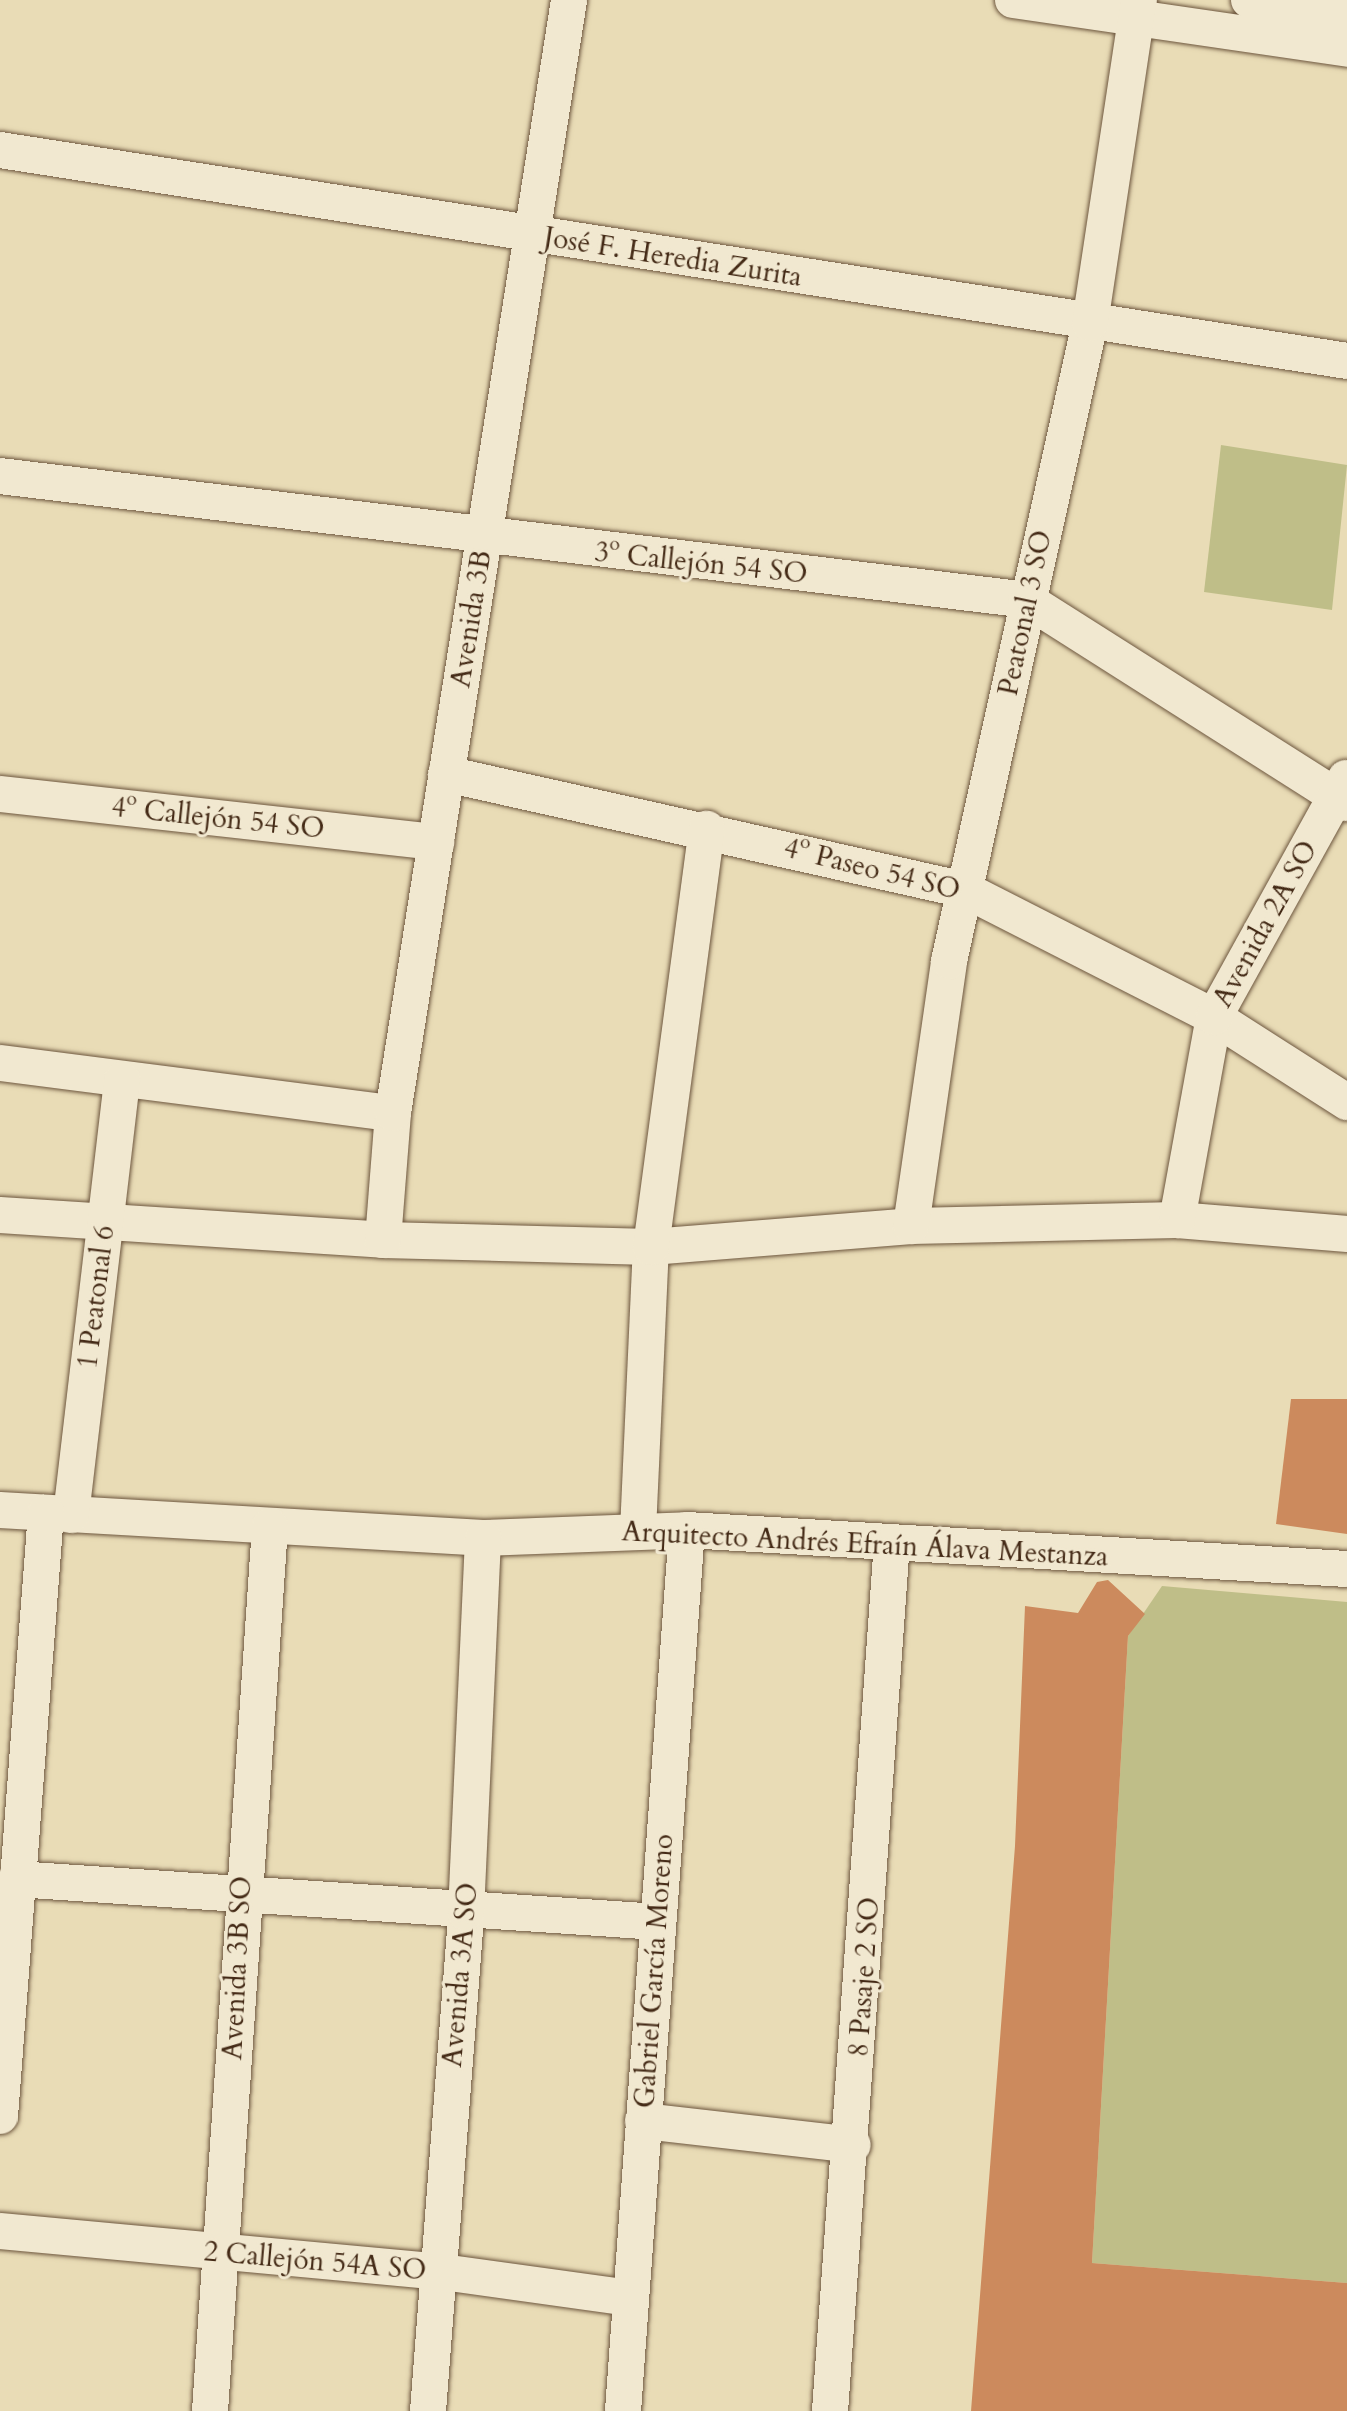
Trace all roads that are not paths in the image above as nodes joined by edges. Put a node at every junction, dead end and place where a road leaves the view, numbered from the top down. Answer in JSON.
{"nodes":[{"id":1,"x":569,"y":0,"type":"edge"},
{"id":2,"x":1013,"y":0,"type":"edge"},
{"id":3,"x":1249,"y":0,"type":"edge"},
{"id":4,"x":1138,"y":9,"type":"edge"},
{"id":5,"x":1347,"y":14,"type":"edge"},
{"id":6,"x":1347,"y":49,"type":"edge"},
{"id":7,"x":0,"y":150,"type":"edge"},
{"id":8,"x":532,"y":234,"type":"junction"},
{"id":9,"x":1090,"y":323,"type":"junction"},
{"id":10,"x":1347,"y":361,"type":"edge"},
{"id":11,"x":0,"y":476,"type":"edge"},
{"id":12,"x":484,"y":538,"type":"junction"},
{"id":13,"x":1027,"y":600,"type":"junction"},
{"id":14,"x":446,"y":774,"type":"junction"},
{"id":15,"x":1343,"y":792,"type":"edge"},
{"id":16,"x":0,"y":794,"type":"edge"},
{"id":17,"x":707,"y":829,"type":"junction"},
{"id":18,"x":436,"y":842,"type":"junction"},
{"id":19,"x":965,"y":890,"type":"junction"},
{"id":20,"x":1214,"y":1017,"type":"junction"},
{"id":21,"x":0,"y":1063,"type":"edge"},
{"id":22,"x":122,"y":1080,"type":"junction"},
{"id":23,"x":1347,"y":1102,"type":"edge"},
{"id":24,"x":393,"y":1113,"type":"junction"},
{"id":25,"x":0,"y":1215,"type":"edge"},
{"id":26,"x":1177,"y":1220,"type":"junction"},
{"id":27,"x":104,"y":1224,"type":"junction"},
{"id":28,"x":911,"y":1226,"type":"junction"},
{"id":29,"x":1347,"y":1234,"type":"edge"},
{"id":30,"x":383,"y":1240,"type":"junction"},
{"id":31,"x":651,"y":1247,"type":"junction"},
{"id":32,"x":0,"y":1510,"type":"edge"},
{"id":33,"x":59,"y":1514,"type":"junction"},
{"id":34,"x":270,"y":1526,"type":"junction"},
{"id":35,"x":687,"y":1530,"type":"junction"},
{"id":36,"x":638,"y":1531,"type":"junction"},
{"id":37,"x":483,"y":1538,"type":"junction"},
{"id":38,"x":892,"y":1542,"type":"junction"},
{"id":39,"x":1347,"y":1569,"type":"edge"},
{"id":40,"x":16,"y":1879,"type":"junction"},
{"id":41,"x":241,"y":1894,"type":"junction"},
{"id":42,"x":466,"y":1913,"type":"junction"},
{"id":43,"x":658,"y":1922,"type":"junction"},
{"id":44,"x":0,"y":2116,"type":"edge"},
{"id":45,"x":643,"y":2121,"type":"junction"},
{"id":46,"x":853,"y":2145,"type":"junction"},
{"id":47,"x":0,"y":2231,"type":"edge"},
{"id":48,"x":221,"y":2255,"type":"junction"},
{"id":49,"x":435,"y":2271,"type":"junction"},
{"id":50,"x":629,"y":2298,"type":"junction"},
{"id":51,"x":210,"y":2411,"type":"edge"},
{"id":52,"x":428,"y":2411,"type":"edge"},
{"id":53,"x":623,"y":2411,"type":"edge"},
{"id":54,"x":830,"y":2411,"type":"edge"}],
"edges":[{"from":1,"to":8,"type":"street","name":"Avenida 3B"},
{"from":2,"to":4,"type":"street"},
{"from":3,"to":5,"type":"street"},
{"from":4,"to":6,"type":"street"},
{"from":4,"to":9,"type":"street","name":"Peatonal 3 SO"},
{"from":7,"to":8,"type":"street","name":"José F. Heredia Zurita"},
{"from":8,"to":9,"type":"street","name":"José F. Heredia Zurita"},
{"from":8,"to":12,"type":"street","name":"Avenida 3B"},
{"from":9,"to":10,"type":"street","name":"José F. Heredia Zurita"},
{"from":9,"to":13,"type":"street","name":"Peatonal 3 SO"},
{"from":11,"to":12,"type":"street","name":"3º Callejón 54 SO"},
{"from":12,"to":13,"type":"street","name":"3º Callejón 54 SO"},
{"from":12,"to":14,"type":"street","name":"Avenida 3B"},
{"from":13,"to":15,"type":"street","name":"3º Callejón 54 SO"},
{"from":13,"to":19,"type":"street","name":"Peatonal 3 SO"},
{"from":14,"to":17,"type":"street","name":"4º Paseo 54 SO"},
{"from":14,"to":18,"type":"street","name":"Avenida 3B"},
{"from":15,"to":20,"type":"street","name":"Avenida 2A SO"},
{"from":16,"to":18,"type":"street","name":"4º Callejón 54 SO"},
{"from":17,"to":19,"type":"street","name":"4º Paseo 54 SO"},
{"from":17,"to":31,"type":"street"},
{"from":18,"to":24,"type":"street","name":"Avenida 3B"},
{"from":19,"to":20,"type":"street","name":"4º Paseo 54 SO"},
{"from":19,"to":28,"type":"street","name":"Peatonal 3 SO"},
{"from":20,"to":23,"type":"street","name":"4º Paseo 54 SO"},
{"from":20,"to":26,"type":"street","name":"Avenida 2A SO"},
{"from":21,"to":22,"type":"street"},
{"from":22,"to":24,"type":"street"},
{"from":22,"to":27,"type":"street","name":"1 Peatonal 6"},
{"from":24,"to":30,"type":"street","name":"Avenida 3B"},
{"from":25,"to":27,"type":"street"},
{"from":26,"to":28,"type":"street"},
{"from":26,"to":29,"type":"street"},
{"from":27,"to":30,"type":"street"},
{"from":27,"to":33,"type":"street","name":"1 Peatonal 6"},
{"from":28,"to":31,"type":"street"},
{"from":30,"to":31,"type":"street"},
{"from":31,"to":36,"type":"street"},
{"from":32,"to":33,"type":"street","name":"Arquitecto Andrés Efraín Álava Mestanza"},
{"from":33,"to":34,"type":"street","name":"Arquitecto Andrés Efraín Álava Mestanza"},
{"from":33,"to":40,"type":"street","name":"1 Peatonal 6"},
{"from":34,"to":37,"type":"street","name":"Arquitecto Andrés Efraín Álava Mestanza"},
{"from":34,"to":41,"type":"street","name":"Avenida 3B SO"},
{"from":35,"to":36,"type":"street","name":"Arquitecto Andrés Efraín Álava Mestanza"},
{"from":35,"to":38,"type":"street","name":"Arquitecto Andrés Efraín Álava Mestanza"},
{"from":35,"to":43,"type":"street","name":"Gabriel García Moreno"},
{"from":36,"to":37,"type":"street","name":"Arquitecto Andrés Efraín Álava Mestanza"},
{"from":37,"to":42,"type":"street","name":"Avenida 3A SO"},
{"from":38,"to":39,"type":"street","name":"Arquitecto Andrés Efraín Álava Mestanza"},
{"from":38,"to":46,"type":"street","name":"8 Pasaje 2 SO"},
{"from":40,"to":41,"type":"street"},
{"from":40,"to":44,"type":"street","name":"1 Peatonal 6"},
{"from":41,"to":42,"type":"street"},
{"from":41,"to":48,"type":"street","name":"Avenida 3B SO"},
{"from":42,"to":43,"type":"street"},
{"from":42,"to":49,"type":"street","name":"Avenida 3A SO"},
{"from":43,"to":45,"type":"street","name":"Gabriel García Moreno"},
{"from":45,"to":46,"type":"street"},
{"from":45,"to":50,"type":"street","name":"Gabriel García Moreno"},
{"from":46,"to":54,"type":"street","name":"8 Pasaje 2 SO"},
{"from":47,"to":48,"type":"street","name":"2 Callejón 54A SO"},
{"from":48,"to":49,"type":"street","name":"2 Callejón 54A SO"},
{"from":48,"to":51,"type":"street","name":"Avenida 3B SO"},
{"from":49,"to":50,"type":"street","name":"2 Callejón 54A SO"},
{"from":49,"to":52,"type":"street","name":"Avenida 3A SO"},
{"from":50,"to":53,"type":"street","name":"Gabriel García Moreno"}]}
